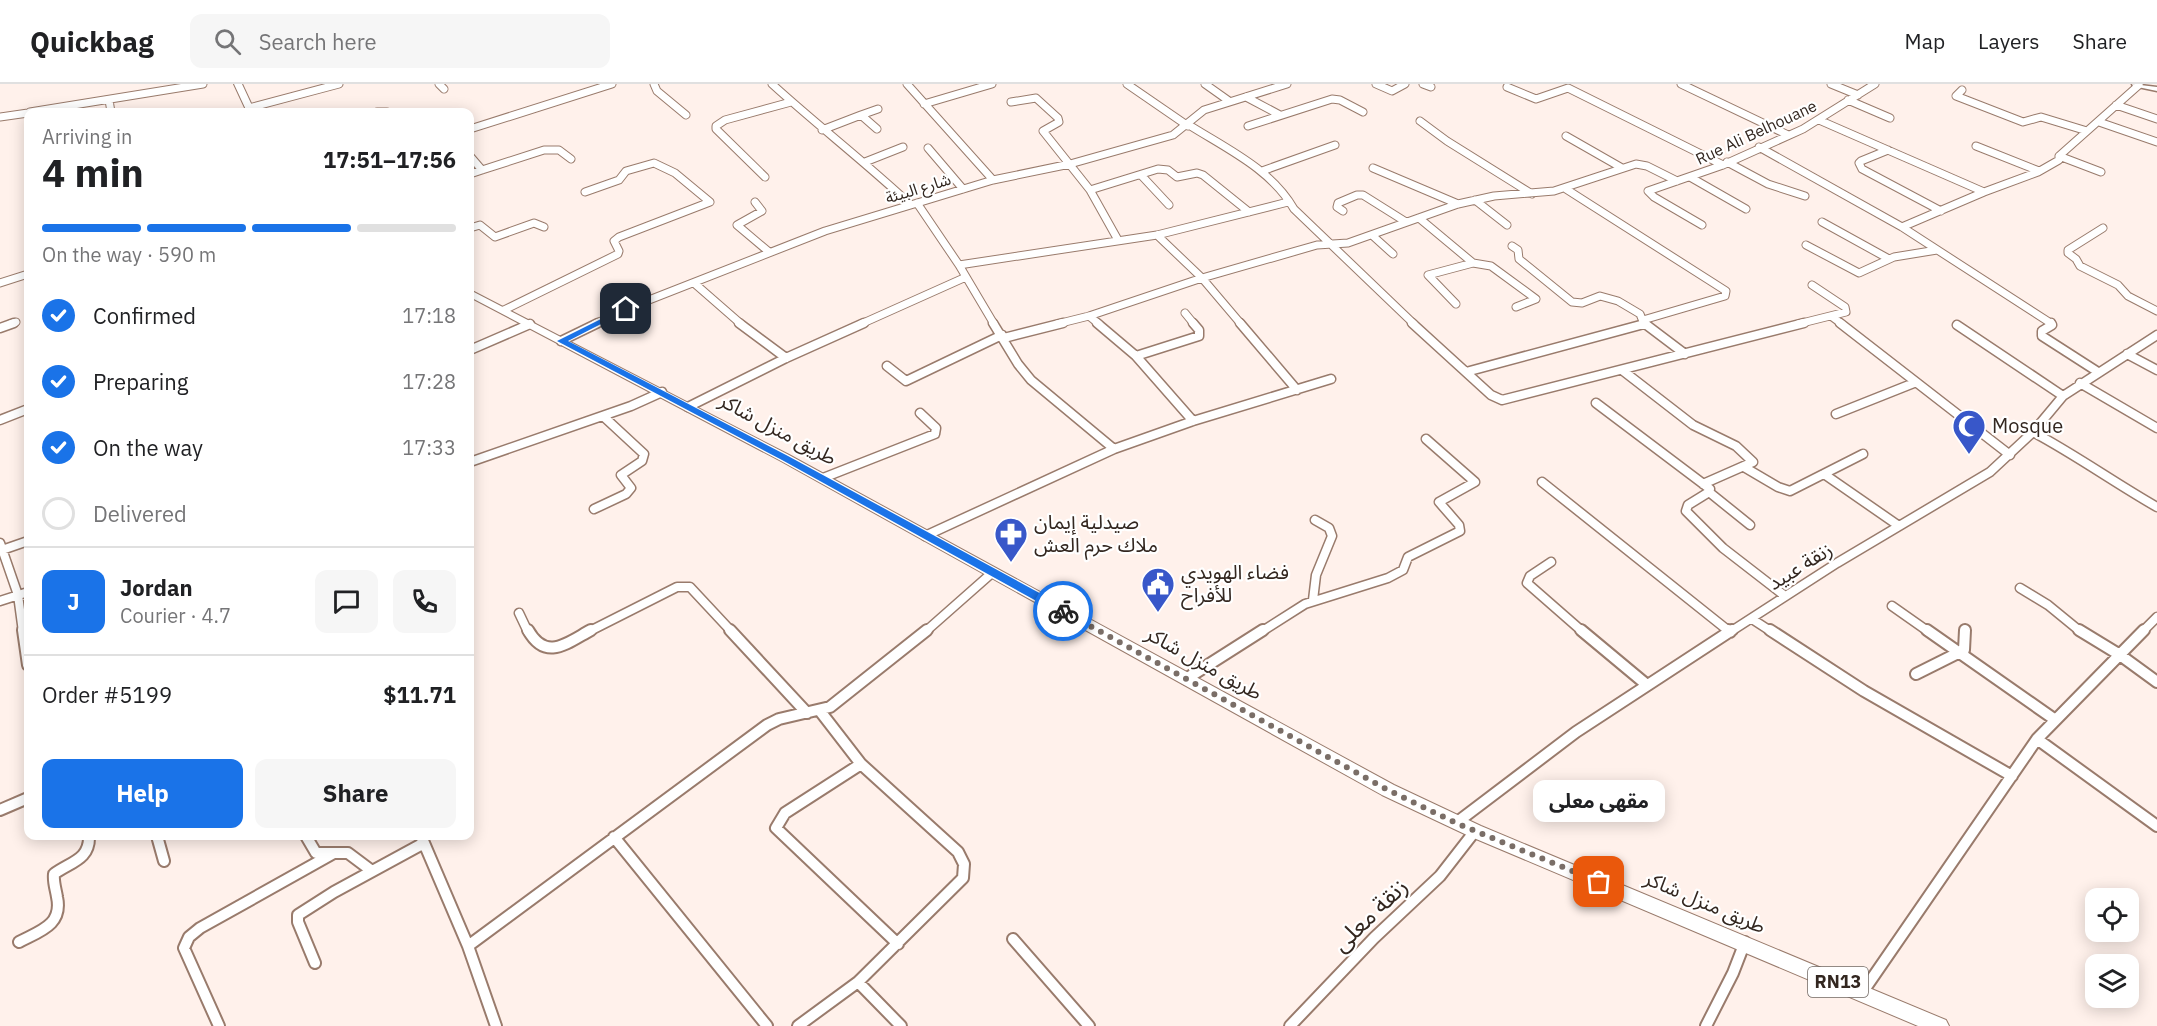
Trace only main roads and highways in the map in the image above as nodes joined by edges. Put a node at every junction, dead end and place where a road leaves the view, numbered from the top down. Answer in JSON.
{"nodes":[{"id":1,"x":238,"y":84,"type":"edge"},
{"id":2,"x":2138,"y":84,"type":"edge"},
{"id":3,"x":2157,"y":89,"type":"edge"},
{"id":4,"x":249,"y":108,"type":"edge"},
{"id":5,"x":474,"y":295,"type":"edge"},
{"id":6,"x":1940,"y":1026,"type":"edge"}],
"edges":[{"from":1,"to":4,"type":"main road"},
{"from":2,"to":3,"type":"main road"},
{"from":5,"to":6,"type":"main road","name":"طريق منزل شاكر","number":"RN13"}]}
